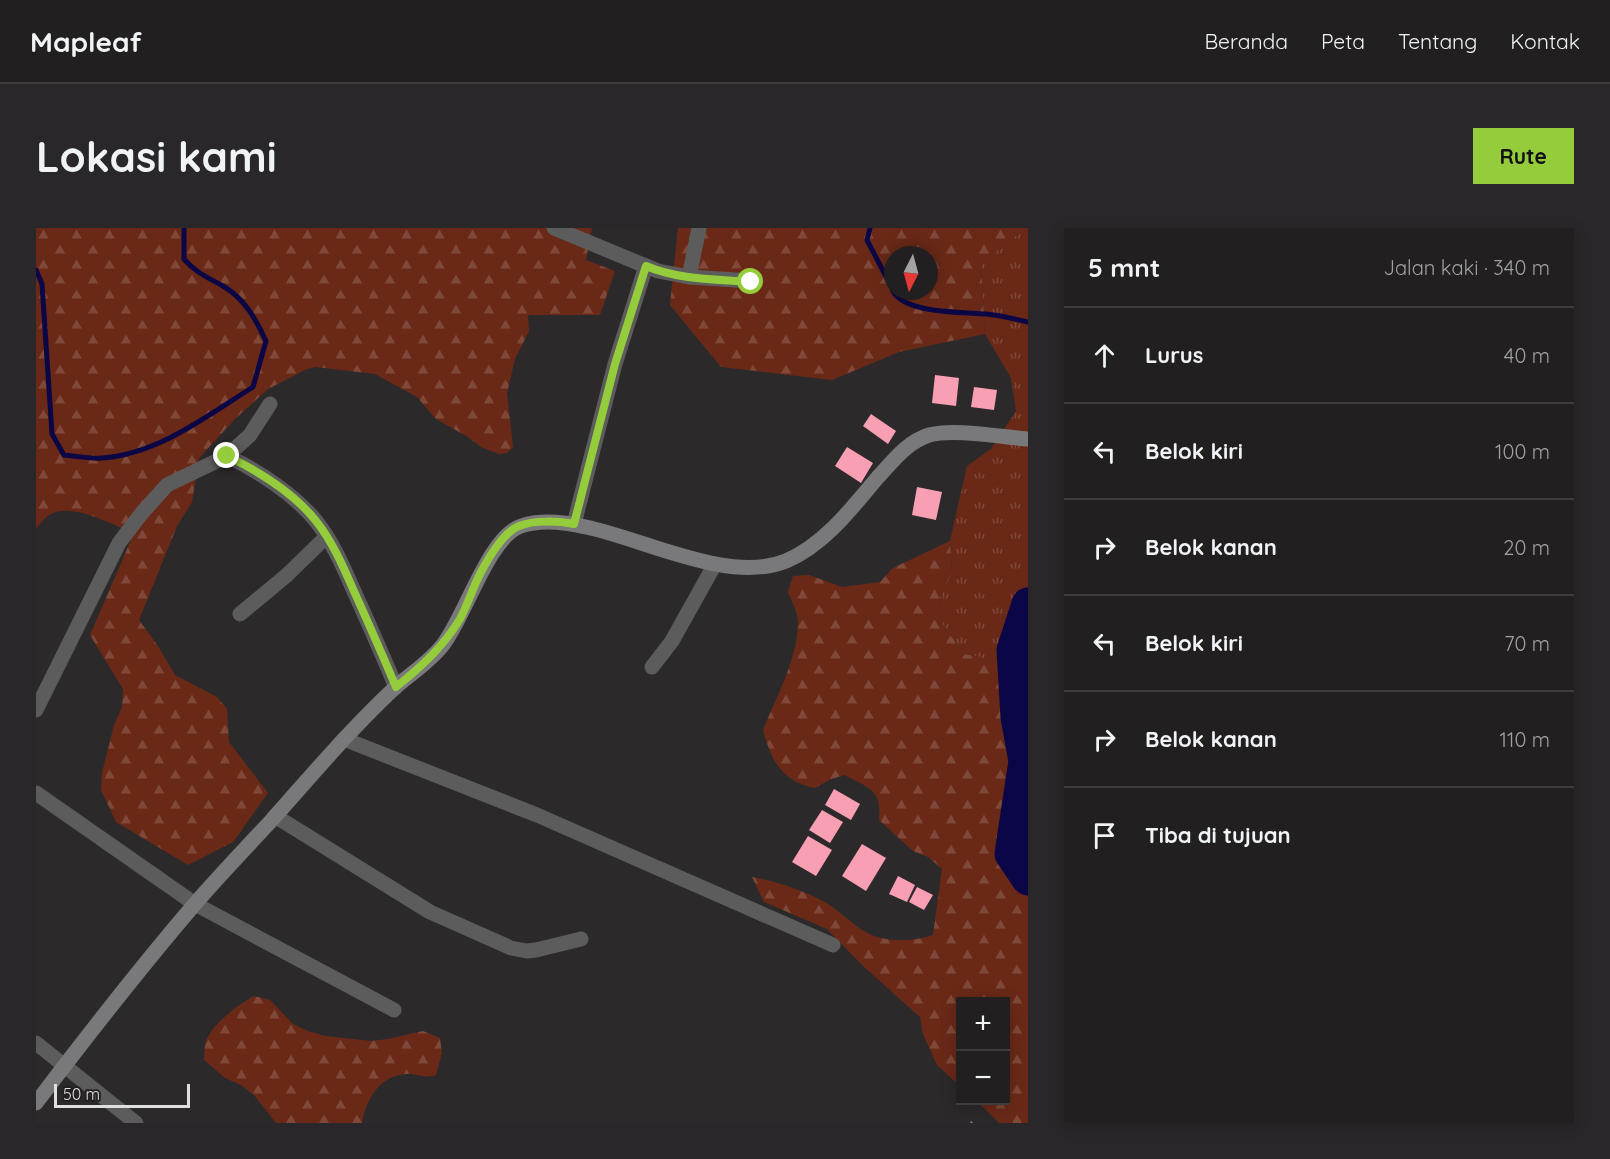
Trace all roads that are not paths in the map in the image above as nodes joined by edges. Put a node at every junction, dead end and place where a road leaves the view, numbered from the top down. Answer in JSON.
{"nodes":[{"id":1,"x":554,"y":228,"type":"edge"},
{"id":2,"x":699,"y":228,"type":"edge"},
{"id":3,"x":646,"y":266,"type":"junction"},
{"id":4,"x":689,"y":277,"type":"junction"},
{"id":5,"x":751,"y":282,"type":"dead end"},
{"id":6,"x":270,"y":404,"type":"dead end"},
{"id":7,"x":1028,"y":439,"type":"edge"},
{"id":8,"x":227,"y":456,"type":"junction"},
{"id":9,"x":574,"y":524,"type":"junction"},
{"id":10,"x":326,"y":537,"type":"junction"},
{"id":11,"x":715,"y":564,"type":"junction"},
{"id":12,"x":240,"y":614,"type":"dead end"},
{"id":13,"x":652,"y":667,"type":"dead end"},
{"id":14,"x":396,"y":687,"type":"junction"},
{"id":15,"x":36,"y":710,"type":"edge"},
{"id":16,"x":344,"y":739,"type":"junction"},
{"id":17,"x":36,"y":793,"type":"edge"},
{"id":18,"x":275,"y":816,"type":"junction"},
{"id":19,"x":195,"y":904,"type":"junction"},
{"id":20,"x":581,"y":939,"type":"dead end"},
{"id":21,"x":833,"y":945,"type":"dead end"},
{"id":22,"x":394,"y":1010,"type":"dead end"},
{"id":23,"x":36,"y":1043,"type":"edge"},
{"id":24,"x":65,"y":1065,"type":"junction"},
{"id":25,"x":36,"y":1103,"type":"edge"},
{"id":26,"x":136,"y":1123,"type":"edge"}],
"edges":[{"from":1,"to":3,"type":"street"},
{"from":2,"to":4,"type":"street"},
{"from":3,"to":4,"type":"street"},
{"from":3,"to":9,"type":"street"},
{"from":4,"to":5,"type":"street"},
{"from":6,"to":8,"type":"street"},
{"from":7,"to":11,"type":"main road"},
{"from":8,"to":10,"type":"street"},
{"from":8,"to":15,"type":"street"},
{"from":9,"to":11,"type":"main road"},
{"from":9,"to":14,"type":"main road"},
{"from":10,"to":12,"type":"street"},
{"from":10,"to":14,"type":"street"},
{"from":11,"to":13,"type":"street"},
{"from":14,"to":16,"type":"main road"},
{"from":16,"to":18,"type":"main road"},
{"from":16,"to":21,"type":"street"},
{"from":17,"to":19,"type":"street"},
{"from":18,"to":19,"type":"main road"},
{"from":18,"to":20,"type":"street"},
{"from":19,"to":22,"type":"street"},
{"from":19,"to":24,"type":"main road"},
{"from":23,"to":24,"type":"street"},
{"from":24,"to":25,"type":"main road"},
{"from":24,"to":26,"type":"street"}]}
